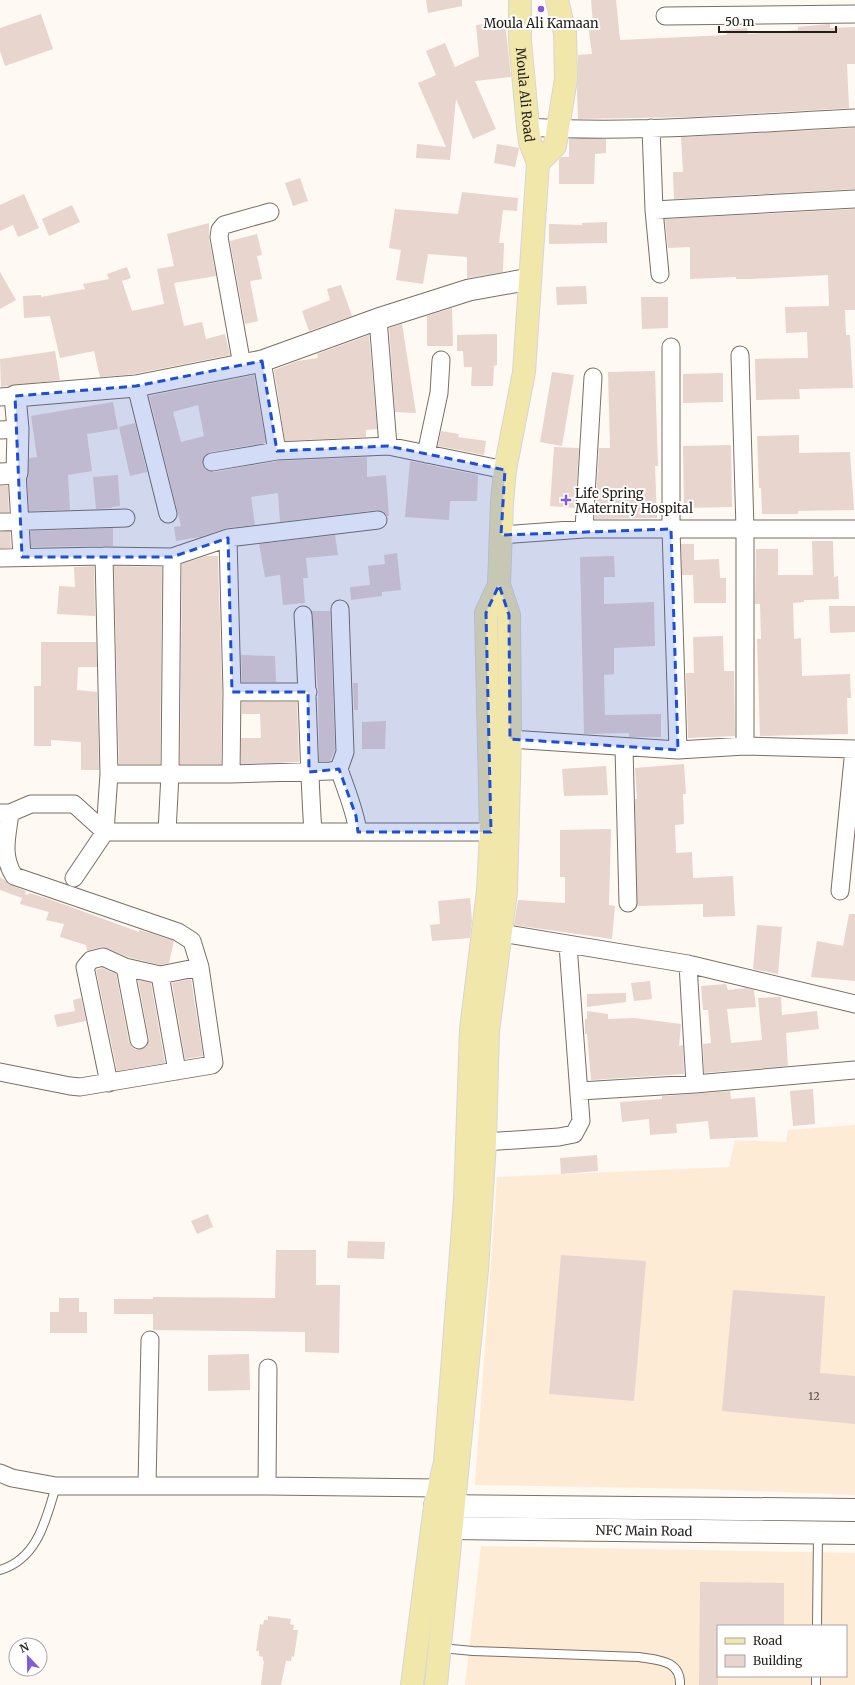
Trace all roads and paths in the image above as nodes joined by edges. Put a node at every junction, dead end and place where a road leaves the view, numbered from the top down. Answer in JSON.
{"nodes":[{"id":1,"x":520,"y":0,"type":"edge"},
{"id":2,"x":557,"y":0,"type":"edge"},
{"id":3,"x":852,"y":9,"type":"edge"},
{"id":4,"x":665,"y":16,"type":"dead end"},
{"id":5,"x":855,"y":118,"type":"edge"},
{"id":6,"x":528,"y":127,"type":"junction"},
{"id":7,"x":651,"y":128,"type":"junction"},
{"id":8,"x":559,"y":129,"type":"junction"},
{"id":9,"x":538,"y":163,"type":"junction"},
{"id":10,"x":855,"y":200,"type":"edge"},
{"id":11,"x":654,"y":210,"type":"junction"},
{"id":12,"x":270,"y":212,"type":"dead end"},
{"id":13,"x":660,"y":274,"type":"dead end"},
{"id":14,"x":530,"y":279,"type":"junction"},
{"id":15,"x":378,"y":319,"type":"junction"},
{"id":16,"x":671,"y":347,"type":"dead end"},
{"id":17,"x":740,"y":355,"type":"dead end"},
{"id":18,"x":441,"y":360,"type":"dead end"},
{"id":19,"x":262,"y":361,"type":"junction"},
{"id":20,"x":242,"y":365,"type":"junction"},
{"id":21,"x":593,"y":377,"type":"dead end"},
{"id":22,"x":136,"y":386,"type":"junction"},
{"id":23,"x":7,"y":397,"type":"edge"},
{"id":24,"x":9,"y":430,"type":"edge"},
{"id":25,"x":388,"y":446,"type":"junction"},
{"id":26,"x":277,"y":451,"type":"junction"},
{"id":27,"x":426,"y":454,"type":"junction"},
{"id":28,"x":212,"y":462,"type":"dead end"},
{"id":29,"x":505,"y":470,"type":"junction"},
{"id":30,"x":8,"y":474,"type":"edge"},
{"id":31,"x":168,"y":514,"type":"dead end"},
{"id":32,"x":126,"y":518,"type":"dead end"},
{"id":33,"x":20,"y":520,"type":"junction"},
{"id":34,"x":378,"y":520,"type":"dead end"},
{"id":35,"x":0,"y":522,"type":"edge"},
{"id":36,"x":671,"y":529,"type":"junction"},
{"id":37,"x":745,"y":529,"type":"junction"},
{"id":38,"x":855,"y":529,"type":"edge"},
{"id":39,"x":584,"y":530,"type":"junction"},
{"id":40,"x":501,"y":535,"type":"junction"},
{"id":41,"x":228,"y":538,"type":"junction"},
{"id":42,"x":104,"y":556,"type":"junction"},
{"id":43,"x":22,"y":557,"type":"junction"},
{"id":44,"x":172,"y":557,"type":"junction"},
{"id":45,"x":0,"y":558,"type":"edge"},
{"id":46,"x":499,"y":585,"type":"junction"},
{"id":47,"x":340,"y":608,"type":"dead end"},
{"id":48,"x":304,"y":615,"type":"dead end"},
{"id":49,"x":232,"y":692,"type":"junction"},
{"id":50,"x":308,"y":692,"type":"junction"},
{"id":51,"x":510,"y":739,"type":"junction"},
{"id":52,"x":745,"y":746,"type":"junction"},
{"id":53,"x":624,"y":748,"type":"junction"},
{"id":54,"x":854,"y":749,"type":"edge"},
{"id":55,"x":678,"y":750,"type":"junction"},
{"id":56,"x":339,"y":769,"type":"junction"},
{"id":57,"x":309,"y":772,"type":"junction"},
{"id":58,"x":109,"y":774,"type":"junction"},
{"id":59,"x":170,"y":774,"type":"junction"},
{"id":60,"x":231,"y":774,"type":"junction"},
{"id":61,"x":5,"y":813,"type":"edge"},
{"id":62,"x":105,"y":832,"type":"junction"},
{"id":63,"x":167,"y":832,"type":"junction"},
{"id":64,"x":313,"y":832,"type":"junction"},
{"id":65,"x":358,"y":832,"type":"junction"},
{"id":66,"x":490,"y":832,"type":"junction"},
{"id":67,"x":74,"y":878,"type":"dead end"},
{"id":68,"x":840,"y":891,"type":"dead end"},
{"id":69,"x":628,"y":903,"type":"dead end"},
{"id":70,"x":501,"y":933,"type":"junction"},
{"id":71,"x":568,"y":945,"type":"junction"},
{"id":72,"x":688,"y":964,"type":"junction"},
{"id":73,"x":125,"y":967,"type":"junction"},
{"id":74,"x":200,"y":967,"type":"junction"},
{"id":75,"x":160,"y":975,"type":"junction"},
{"id":76,"x":855,"y":1004,"type":"edge"},
{"id":77,"x":139,"y":1040,"type":"dead end"},
{"id":78,"x":855,"y":1070,"type":"edge"},
{"id":79,"x":177,"y":1071,"type":"junction"},
{"id":80,"x":0,"y":1072,"type":"edge"},
{"id":81,"x":109,"y":1082,"type":"junction"},
{"id":82,"x":695,"y":1084,"type":"junction"},
{"id":83,"x":580,"y":1091,"type":"junction"},
{"id":84,"x":485,"y":1142,"type":"junction"},
{"id":85,"x":150,"y":1340,"type":"dead end"},
{"id":86,"x":268,"y":1368,"type":"dead end"},
{"id":87,"x":0,"y":1473,"type":"edge"},
{"id":88,"x":56,"y":1486,"type":"junction"},
{"id":89,"x":147,"y":1486,"type":"junction"},
{"id":90,"x":267,"y":1486,"type":"junction"},
{"id":91,"x":855,"y":1510,"type":"edge"},
{"id":92,"x":442,"y":1511,"type":"junction"},
{"id":93,"x":818,"y":1532,"type":"junction"},
{"id":94,"x":855,"y":1533,"type":"edge"},
{"id":95,"x":0,"y":1570,"type":"edge"},
{"id":96,"x":817,"y":1625,"type":"edge"},
{"id":97,"x":440,"y":1648,"type":"junction"},
{"id":98,"x":412,"y":1685,"type":"edge"},
{"id":99,"x":436,"y":1685,"type":"edge"},
{"id":100,"x":680,"y":1685,"type":"edge"}],
"edges":[{"from":1,"to":6,"type":"main road","name":"Moula Ali Road"},
{"from":2,"to":8,"type":"main road"},
{"from":3,"to":4,"type":"street"},
{"from":5,"to":7,"type":"street"},
{"from":6,"to":8,"type":"street"},
{"from":6,"to":9,"type":"main road","name":"Moula Ali Road"},
{"from":7,"to":8,"type":"street"},
{"from":7,"to":11,"type":"street"},
{"from":8,"to":9,"type":"main road"},
{"from":9,"to":14,"type":"main road"},
{"from":10,"to":11,"type":"street"},
{"from":11,"to":13,"type":"street"},
{"from":12,"to":20,"type":"street"},
{"from":14,"to":15,"type":"street"},
{"from":14,"to":29,"type":"main road"},
{"from":15,"to":19,"type":"street"},
{"from":15,"to":25,"type":"street"},
{"from":16,"to":36,"type":"street"},
{"from":17,"to":37,"type":"street"},
{"from":18,"to":27,"type":"street"},
{"from":19,"to":20,"type":"street"},
{"from":19,"to":26,"type":"street"},
{"from":20,"to":22,"type":"street"},
{"from":21,"to":39,"type":"street"},
{"from":22,"to":23,"type":"street"},
{"from":22,"to":31,"type":"street"},
{"from":23,"to":24,"type":"street"},
{"from":24,"to":30,"type":"street"},
{"from":25,"to":26,"type":"street"},
{"from":25,"to":27,"type":"street"},
{"from":26,"to":28,"type":"street"},
{"from":27,"to":29,"type":"street"},
{"from":29,"to":40,"type":"main road"},
{"from":30,"to":33,"type":"street"},
{"from":32,"to":33,"type":"street"},
{"from":33,"to":35,"type":"street"},
{"from":33,"to":43,"type":"street"},
{"from":34,"to":41,"type":"street"},
{"from":36,"to":37,"type":"street"},
{"from":36,"to":39,"type":"street"},
{"from":36,"to":55,"type":"street"},
{"from":37,"to":38,"type":"street"},
{"from":37,"to":52,"type":"street"},
{"from":39,"to":40,"type":"street"},
{"from":40,"to":46,"type":"main road"},
{"from":41,"to":44,"type":"street"},
{"from":41,"to":49,"type":"street"},
{"from":42,"to":43,"type":"street"},
{"from":42,"to":44,"type":"street"},
{"from":42,"to":58,"type":"street"},
{"from":43,"to":45,"type":"street"},
{"from":44,"to":59,"type":"street"},
{"from":46,"to":51,"type":"main road"},
{"from":46,"to":66,"type":"main road"},
{"from":47,"to":56,"type":"street"},
{"from":48,"to":50,"type":"street"},
{"from":49,"to":50,"type":"street"},
{"from":49,"to":60,"type":"street"},
{"from":50,"to":57,"type":"street"},
{"from":51,"to":53,"type":"street"},
{"from":51,"to":70,"type":"main road"},
{"from":52,"to":54,"type":"street"},
{"from":52,"to":55,"type":"street"},
{"from":53,"to":55,"type":"street"},
{"from":53,"to":69,"type":"street"},
{"from":54,"to":68,"type":"street"},
{"from":56,"to":57,"type":"street"},
{"from":56,"to":65,"type":"street"},
{"from":57,"to":60,"type":"street"},
{"from":57,"to":64,"type":"street"},
{"from":58,"to":59,"type":"street"},
{"from":58,"to":62,"type":"street"},
{"from":59,"to":60,"type":"street"},
{"from":59,"to":63,"type":"street"},
{"from":61,"to":62,"type":"street"},
{"from":61,"to":74,"type":"street"},
{"from":62,"to":63,"type":"street"},
{"from":62,"to":67,"type":"street"},
{"from":63,"to":64,"type":"street"},
{"from":64,"to":65,"type":"street"},
{"from":65,"to":66,"type":"street"},
{"from":66,"to":92,"type":"main road"},
{"from":70,"to":71,"type":"street"},
{"from":70,"to":84,"type":"main road"},
{"from":71,"to":72,"type":"street"},
{"from":71,"to":83,"type":"street"},
{"from":72,"to":76,"type":"street"},
{"from":72,"to":82,"type":"street"},
{"from":73,"to":75,"type":"street"},
{"from":73,"to":77,"type":"street"},
{"from":73,"to":81,"type":"street"},
{"from":74,"to":75,"type":"street"},
{"from":74,"to":79,"type":"street"},
{"from":75,"to":79,"type":"street"},
{"from":78,"to":82,"type":"street"},
{"from":79,"to":81,"type":"street"},
{"from":80,"to":81,"type":"street"},
{"from":82,"to":83,"type":"street"},
{"from":83,"to":84,"type":"street"},
{"from":84,"to":92,"type":"main road"},
{"from":85,"to":89,"type":"street"},
{"from":86,"to":90,"type":"street"},
{"from":87,"to":88,"type":"street"},
{"from":88,"to":89,"type":"street"},
{"from":88,"to":95,"type":"lane"},
{"from":89,"to":90,"type":"street"},
{"from":90,"to":92,"type":"street"},
{"from":91,"to":92,"type":"main road","name":"NFC Main Road"},
{"from":92,"to":93,"type":"main road","name":"NFC Main Road"},
{"from":92,"to":97,"type":"main road"},
{"from":92,"to":98,"type":"main road"},
{"from":93,"to":94,"type":"main road","name":"NFC Main Road"},
{"from":93,"to":96,"type":"lane"},
{"from":97,"to":99,"type":"main road"},
{"from":97,"to":100,"type":"lane"}]}
